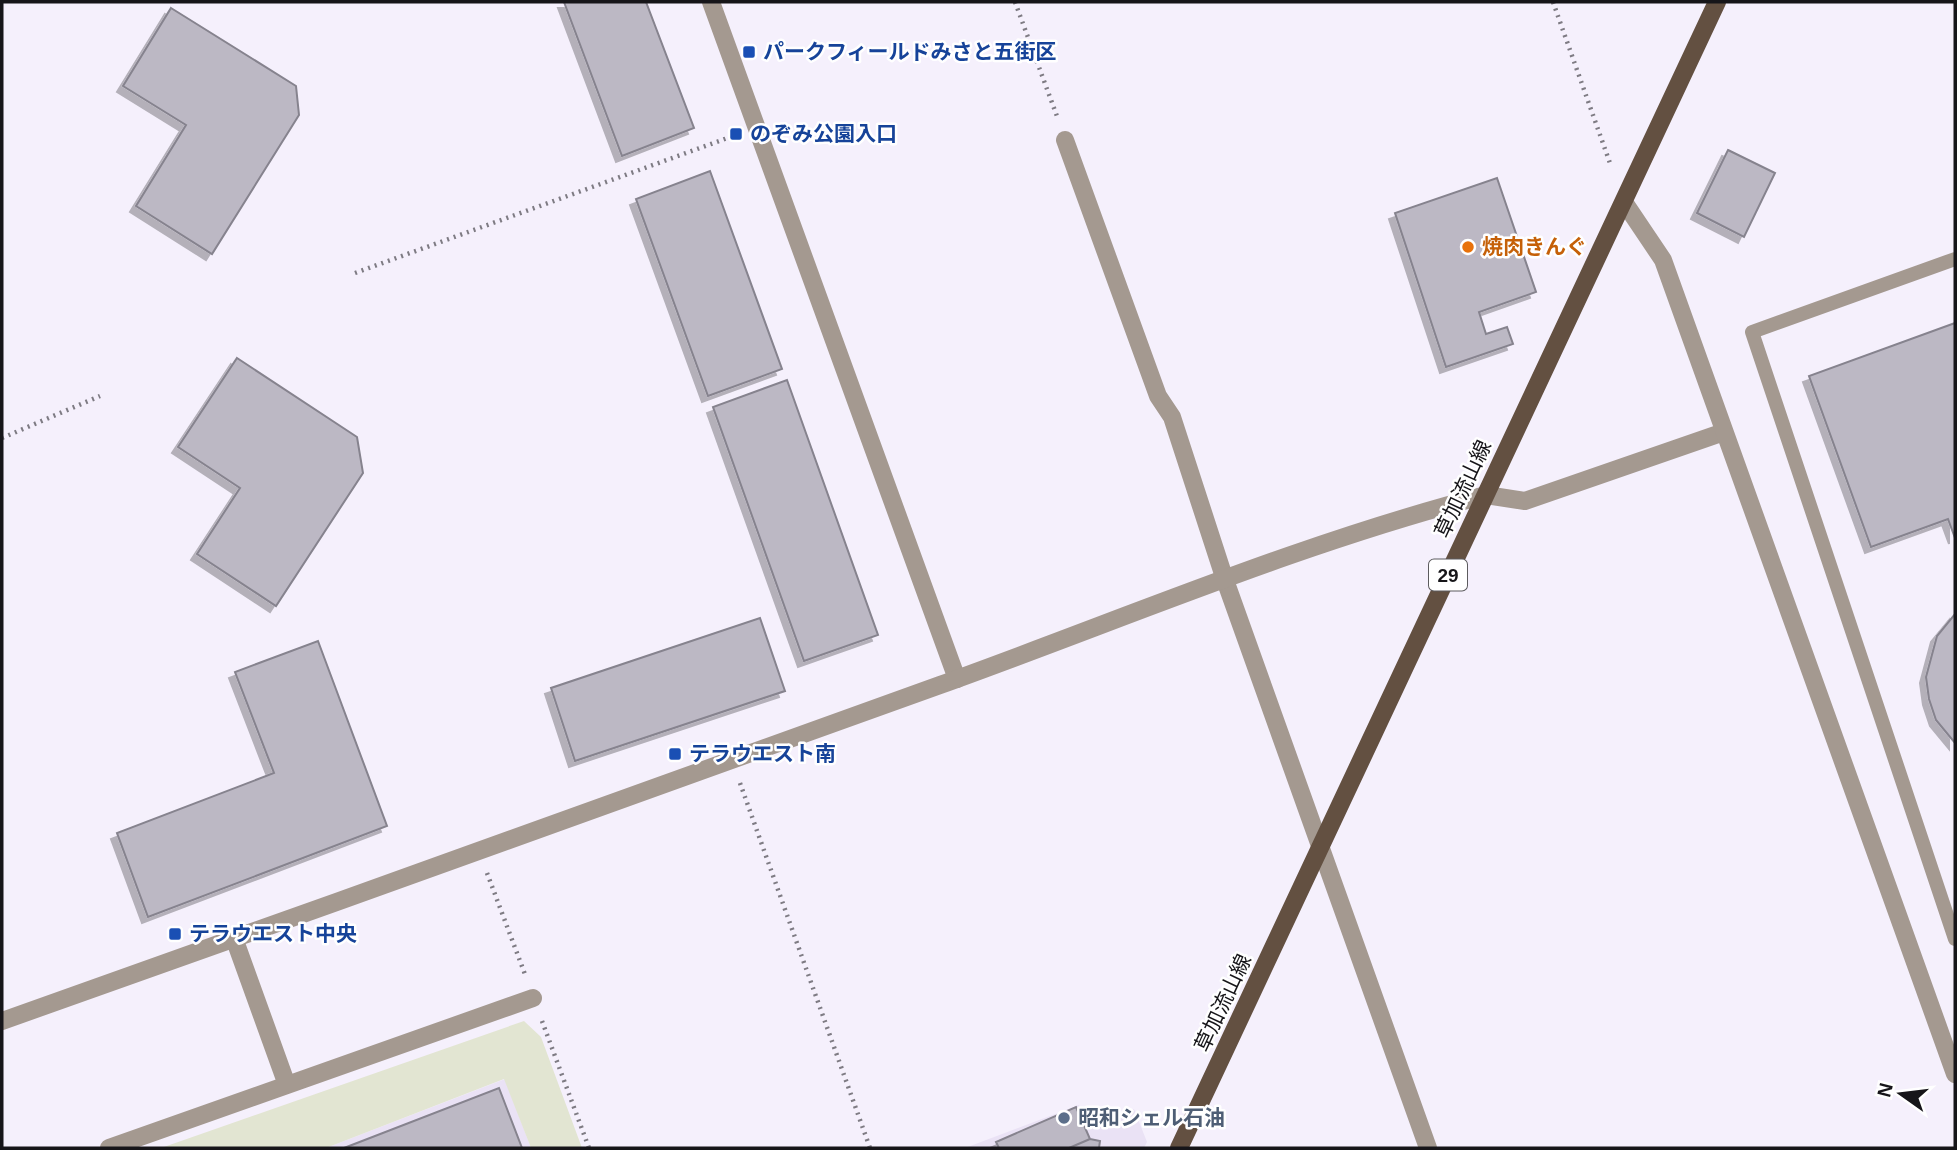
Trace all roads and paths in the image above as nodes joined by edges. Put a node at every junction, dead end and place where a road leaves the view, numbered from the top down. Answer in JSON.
{"nodes":[{"id":1,"x":711,"y":2,"type":"edge"},
{"id":2,"x":1015,"y":2,"type":"edge"},
{"id":3,"x":1553,"y":2,"type":"edge"},
{"id":4,"x":1717,"y":2,"type":"edge"},
{"id":5,"x":757,"y":128,"type":"junction"},
{"id":6,"x":1065,"y":140,"type":"joint"},
{"id":7,"x":1624,"y":202,"type":"junction"},
{"id":8,"x":1955,"y":259,"type":"edge"},
{"id":9,"x":355,"y":273,"type":"dead end"},
{"id":10,"x":100,"y":396,"type":"dead end"},
{"id":11,"x":1724,"y":432,"type":"junction"},
{"id":12,"x":2,"y":438,"type":"edge"},
{"id":13,"x":1486,"y":495,"type":"junction"},
{"id":14,"x":1225,"y":580,"type":"junction"},
{"id":15,"x":957,"y":679,"type":"junction"},
{"id":16,"x":732,"y":760,"type":"junction"},
{"id":17,"x":1322,"y":846,"type":"junction"},
{"id":18,"x":234,"y":938,"type":"junction"},
{"id":19,"x":1955,"y":939,"type":"edge"},
{"id":20,"x":533,"y":998,"type":"dead end"},
{"id":21,"x":2,"y":1021,"type":"edge"},
{"id":22,"x":1955,"y":1074,"type":"edge"},
{"id":23,"x":287,"y":1085,"type":"junction"},
{"id":24,"x":109,"y":1148,"type":"edge"},
{"id":25,"x":870,"y":1148,"type":"edge"},
{"id":26,"x":1179,"y":1148,"type":"edge"},
{"id":27,"x":1429,"y":1148,"type":"edge"}],
"edges":[{"from":1,"to":5,"type":"street"},
{"from":2,"to":6,"type":"path"},
{"from":3,"to":7,"type":"path"},
{"from":4,"to":7,"type":"main road","name":"草加流山線","number":"29"},
{"from":5,"to":9,"type":"path"},
{"from":5,"to":15,"type":"street"},
{"from":6,"to":14,"type":"street"},
{"from":7,"to":11,"type":"street"},
{"from":7,"to":13,"type":"main road","name":"草加流山線","number":"29"},
{"from":8,"to":19,"type":"lane"},
{"from":10,"to":12,"type":"path"},
{"from":11,"to":13,"type":"street"},
{"from":11,"to":22,"type":"street"},
{"from":13,"to":14,"type":"street"},
{"from":13,"to":17,"type":"main road","name":"草加流山線","number":"29"},
{"from":14,"to":15,"type":"street"},
{"from":14,"to":17,"type":"street"},
{"from":15,"to":16,"type":"street"},
{"from":16,"to":18,"type":"street"},
{"from":16,"to":25,"type":"path"},
{"from":17,"to":26,"type":"main road","name":"草加流山線","number":"29"},
{"from":17,"to":27,"type":"street"},
{"from":18,"to":21,"type":"street"},
{"from":18,"to":23,"type":"street"},
{"from":20,"to":23,"type":"street"},
{"from":23,"to":24,"type":"street"}]}
